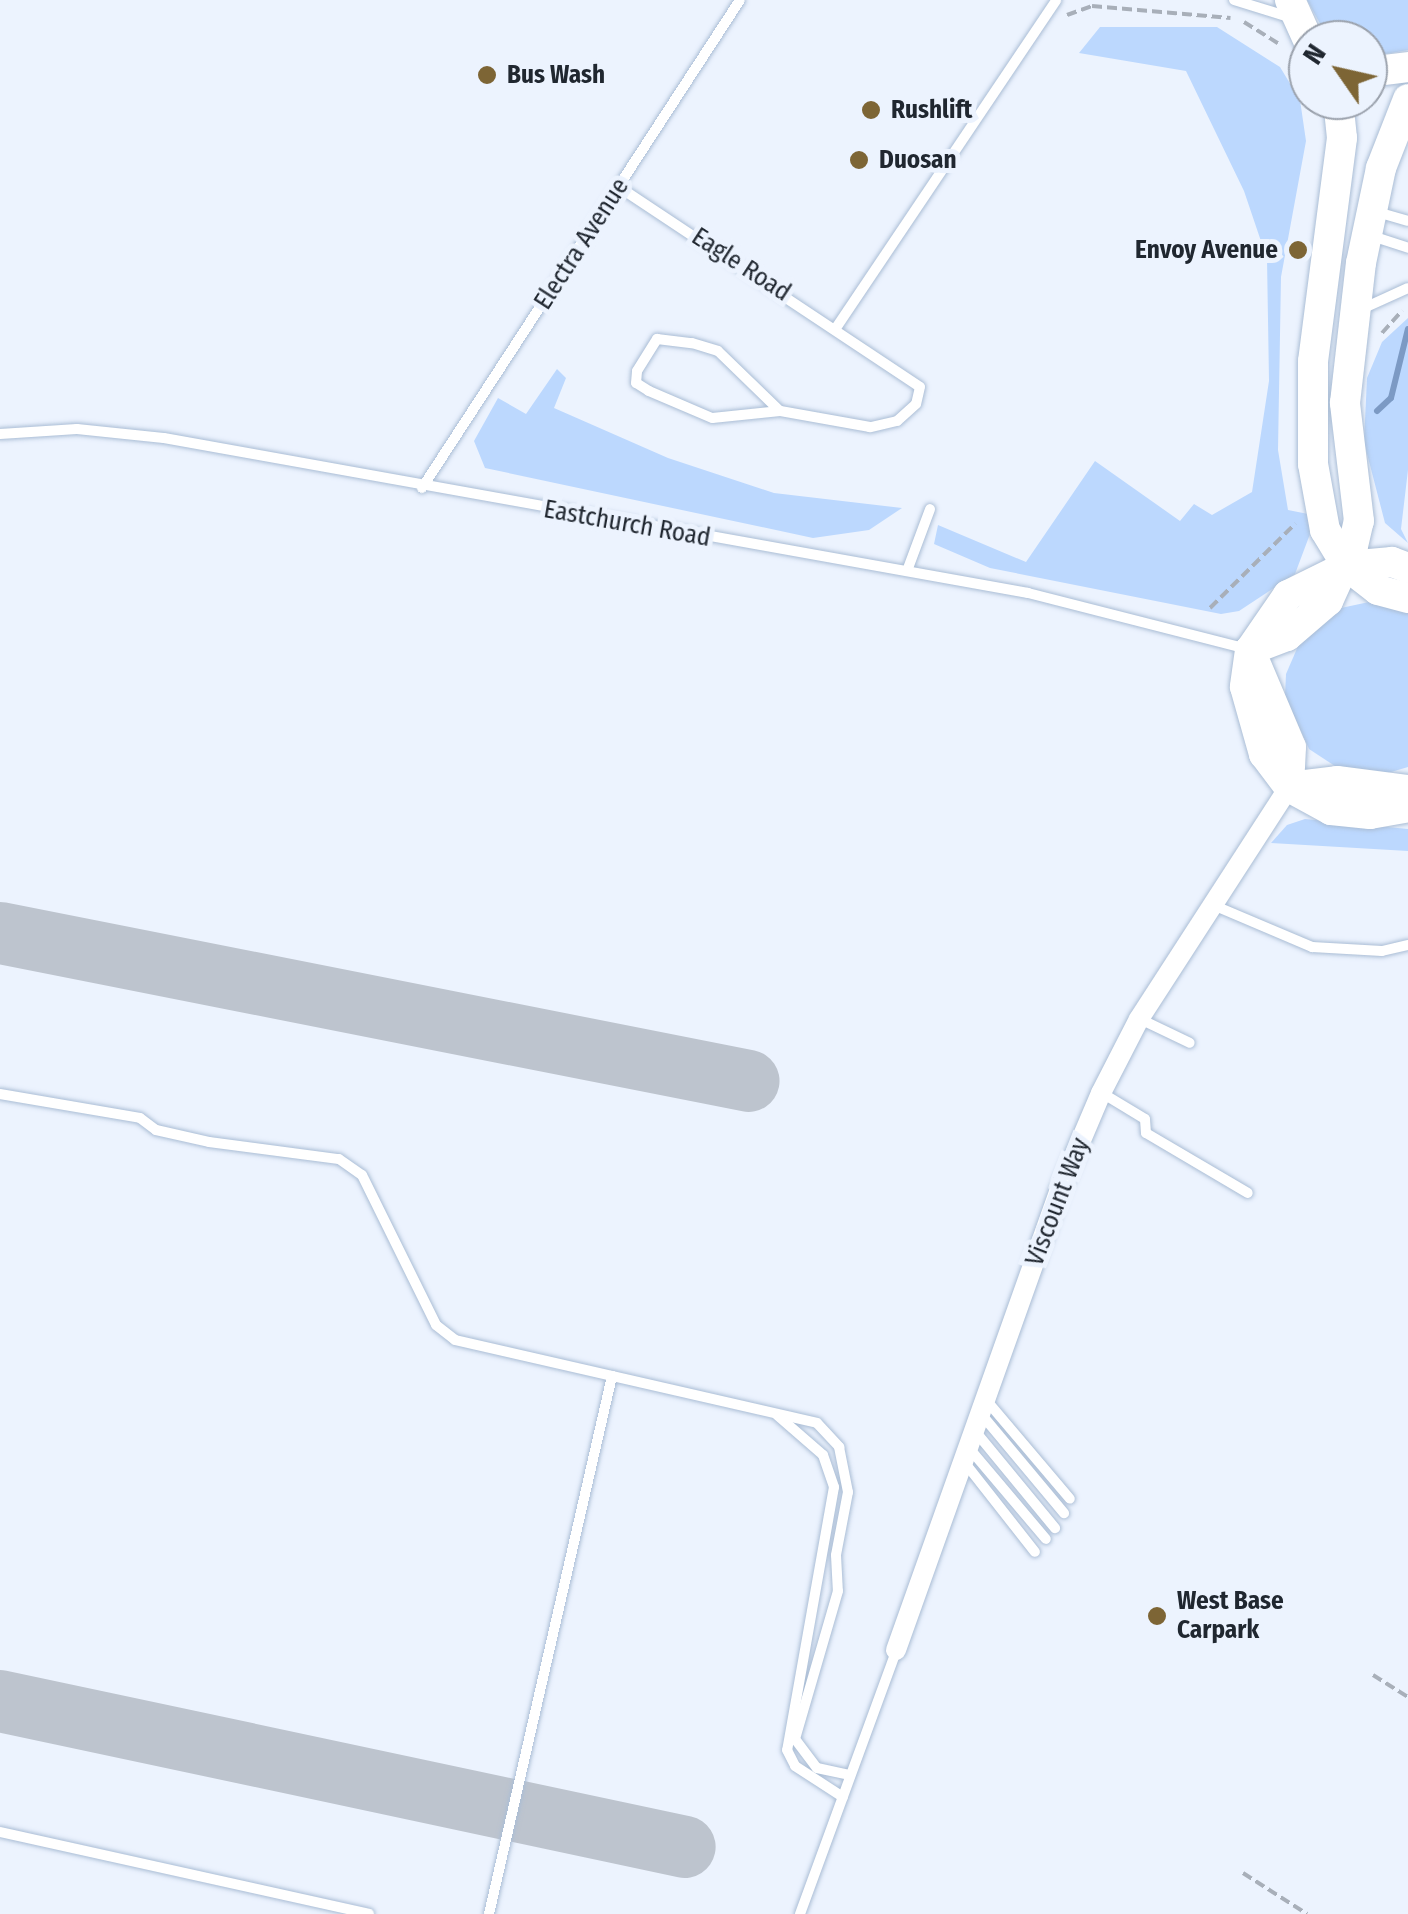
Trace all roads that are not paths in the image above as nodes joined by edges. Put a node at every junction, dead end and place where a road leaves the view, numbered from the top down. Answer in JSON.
{"nodes":[{"id":1,"x":740,"y":0,"type":"edge"},
{"id":2,"x":1056,"y":0,"type":"edge"},
{"id":3,"x":1234,"y":0,"type":"edge"},
{"id":4,"x":1298,"y":20,"type":"edge"},
{"id":5,"x":1408,"y":99,"type":"edge"},
{"id":6,"x":1340,"y":120,"type":"edge"},
{"id":7,"x":619,"y":187,"type":"junction"},
{"id":8,"x":1408,"y":221,"type":"edge"},
{"id":9,"x":1369,"y":222,"type":"junction"},
{"id":10,"x":1408,"y":248,"type":"edge"},
{"id":11,"x":1408,"y":288,"type":"edge"},
{"id":12,"x":1355,"y":314,"type":"junction"},
{"id":13,"x":836,"y":328,"type":"junction"},
{"id":14,"x":780,"y":411,"type":"junction"},
{"id":15,"x":0,"y":434,"type":"edge"},
{"id":16,"x":422,"y":488,"type":"junction"},
{"id":17,"x":930,"y":509,"type":"dead end"},
{"id":18,"x":1348,"y":566,"type":"junction"},
{"id":19,"x":1408,"y":568,"type":"edge"},
{"id":20,"x":907,"y":571,"type":"junction"},
{"id":21,"x":1408,"y":598,"type":"edge"},
{"id":22,"x":1250,"y":650,"type":"junction"},
{"id":23,"x":1289,"y":787,"type":"junction"},
{"id":24,"x":1408,"y":790,"type":"edge"},
{"id":25,"x":1408,"y":807,"type":"edge"},
{"id":26,"x":1212,"y":904,"type":"junction"},
{"id":27,"x":1408,"y":945,"type":"edge"},
{"id":28,"x":1139,"y":1018,"type":"junction"},
{"id":29,"x":1190,"y":1043,"type":"dead end"},
{"id":30,"x":1101,"y":1093,"type":"junction"},
{"id":31,"x":0,"y":1094,"type":"edge"},
{"id":32,"x":1248,"y":1194,"type":"dead end"},
{"id":33,"x":612,"y":1376,"type":"junction"},
{"id":34,"x":776,"y":1413,"type":"junction"},
{"id":35,"x":975,"y":1431,"type":"junction"},
{"id":36,"x":1070,"y":1499,"type":"dead end"},
{"id":37,"x":1064,"y":1513,"type":"dead end"},
{"id":38,"x":1055,"y":1528,"type":"dead end"},
{"id":39,"x":1046,"y":1539,"type":"dead end"},
{"id":40,"x":1035,"y":1552,"type":"dead end"},
{"id":41,"x":896,"y":1650,"type":"joint"},
{"id":42,"x":850,"y":1775,"type":"junction"},
{"id":43,"x":843,"y":1797,"type":"junction"},
{"id":44,"x":0,"y":1832,"type":"edge"},
{"id":45,"x":369,"y":1914,"type":"edge"},
{"id":46,"x":488,"y":1914,"type":"edge"},
{"id":47,"x":800,"y":1914,"type":"edge"}],
"edges":[{"from":1,"to":7,"type":"lane","name":"Electra Avenue"},
{"from":2,"to":13,"type":"lane"},
{"from":3,"to":4,"type":"lane"},
{"from":5,"to":9,"type":"street"},
{"from":6,"to":18,"type":"street"},
{"from":7,"to":13,"type":"lane","name":"Eagle Road"},
{"from":7,"to":16,"type":"lane","name":"Electra Avenue"},
{"from":8,"to":9,"type":"lane"},
{"from":9,"to":10,"type":"lane"},
{"from":9,"to":12,"type":"street"},
{"from":11,"to":12,"type":"lane"},
{"from":12,"to":18,"type":"street"},
{"from":13,"to":14,"type":"lane","name":"Eagle Road"},
{"from":14,"to":14,"type":"lane"},
{"from":15,"to":16,"type":"lane","name":"Eastchurch Road"},
{"from":16,"to":20,"type":"lane","name":"Eastchurch Road"},
{"from":17,"to":20,"type":"lane"},
{"from":18,"to":19,"type":"street"},
{"from":18,"to":21,"type":"street"},
{"from":18,"to":22,"type":"street"},
{"from":20,"to":22,"type":"lane","name":"Eastchurch Road"},
{"from":22,"to":23,"type":"street"},
{"from":23,"to":24,"type":"street"},
{"from":23,"to":25,"type":"street"},
{"from":23,"to":26,"type":"street","name":"Viscount Way"},
{"from":26,"to":27,"type":"lane"},
{"from":26,"to":28,"type":"street","name":"Viscount Way"},
{"from":28,"to":29,"type":"lane"},
{"from":28,"to":30,"type":"street","name":"Viscount Way"},
{"from":30,"to":32,"type":"lane"},
{"from":30,"to":35,"type":"street","name":"Viscount Way"},
{"from":31,"to":33,"type":"lane"},
{"from":33,"to":34,"type":"lane"},
{"from":33,"to":46,"type":"lane"},
{"from":34,"to":42,"type":"lane"},
{"from":34,"to":43,"type":"lane"},
{"from":35,"to":36,"type":"lane"},
{"from":35,"to":37,"type":"lane"},
{"from":35,"to":38,"type":"lane"},
{"from":35,"to":39,"type":"lane"},
{"from":35,"to":40,"type":"lane"},
{"from":35,"to":41,"type":"street","name":"Viscount Way"},
{"from":41,"to":42,"type":"lane"},
{"from":42,"to":43,"type":"lane"},
{"from":43,"to":47,"type":"lane"},
{"from":44,"to":45,"type":"lane"}]}
